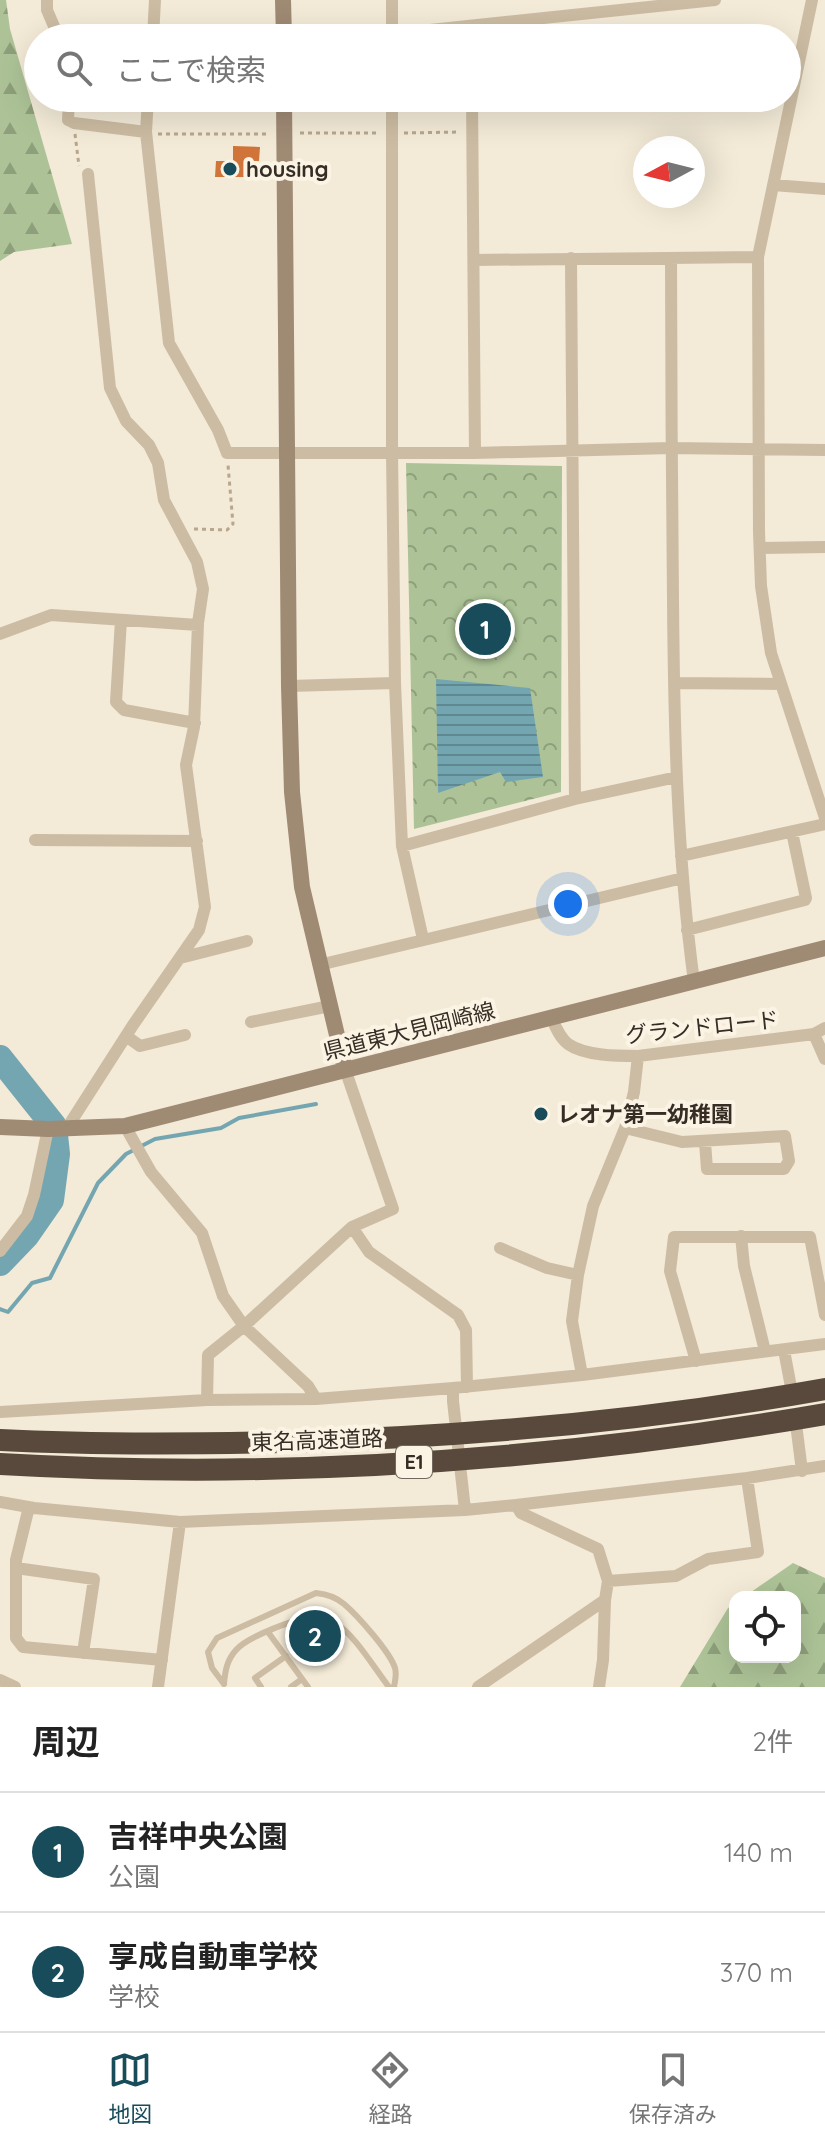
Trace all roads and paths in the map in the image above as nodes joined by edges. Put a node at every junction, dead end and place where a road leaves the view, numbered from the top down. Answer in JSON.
{"nodes":[{"id":1,"x":47,"y":0,"type":"edge"},
{"id":2,"x":155,"y":0,"type":"edge"},
{"id":3,"x":283,"y":0,"type":"edge"},
{"id":4,"x":392,"y":0,"type":"edge"},
{"id":5,"x":715,"y":0,"type":"edge"},
{"id":6,"x":812,"y":0,"type":"edge"},
{"id":7,"x":701,"y":1,"type":"edge"},
{"id":8,"x":53,"y":24,"type":"edge"},
{"id":9,"x":154,"y":24,"type":"edge"},
{"id":10,"x":284,"y":24,"type":"edge"},
{"id":11,"x":392,"y":24,"type":"edge"},
{"id":12,"x":530,"y":24,"type":"edge"},
{"id":13,"x":801,"y":52,"type":"edge"},
{"id":14,"x":68,"y":112,"type":"edge"},
{"id":15,"x":147,"y":112,"type":"edge"},
{"id":16,"x":284,"y":112,"type":"edge"},
{"id":17,"x":392,"y":112,"type":"edge"},
{"id":18,"x":472,"y":112,"type":"edge"},
{"id":19,"x":788,"y":112,"type":"edge"},
{"id":20,"x":74,"y":123,"type":"junction"},
{"id":21,"x":146,"y":132,"type":"junction"},
{"id":22,"x":277,"y":134,"type":"dead end"},
{"id":23,"x":88,"y":174,"type":"joint"},
{"id":24,"x":773,"y":185,"type":"junction"},
{"id":25,"x":825,"y":189,"type":"edge"},
{"id":26,"x":758,"y":257,"type":"junction"},
{"id":27,"x":571,"y":258,"type":"junction"},
{"id":28,"x":671,"y":258,"type":"junction"},
{"id":29,"x":474,"y":260,"type":"junction"},
{"id":30,"x":671,"y":448,"type":"junction"},
{"id":31,"x":573,"y":449,"type":"junction"},
{"id":32,"x":759,"y":450,"type":"junction"},
{"id":33,"x":825,"y":450,"type":"edge"},
{"id":34,"x":288,"y":452,"type":"junction"},
{"id":35,"x":392,"y":452,"type":"junction"},
{"id":36,"x":227,"y":453,"type":"junction"},
{"id":37,"x":475,"y":453,"type":"junction"},
{"id":38,"x":179,"y":529,"type":"junction"},
{"id":39,"x":825,"y":547,"type":"edge"},
{"id":40,"x":760,"y":548,"type":"junction"},
{"id":41,"x":121,"y":620,"type":"junction"},
{"id":42,"x":198,"y":625,"type":"junction"},
{"id":43,"x":0,"y":634,"type":"edge"},
{"id":44,"x":395,"y":683,"type":"junction"},
{"id":45,"x":674,"y":683,"type":"junction"},
{"id":46,"x":781,"y":684,"type":"junction"},
{"id":47,"x":289,"y":686,"type":"junction"},
{"id":48,"x":195,"y":723,"type":"junction"},
{"id":49,"x":677,"y":777,"type":"junction"},
{"id":50,"x":575,"y":799,"type":"junction"},
{"id":51,"x":825,"y":821,"type":"edge"},
{"id":52,"x":792,"y":832,"type":"junction"},
{"id":53,"x":35,"y":840,"type":"dead end"},
{"id":54,"x":197,"y":841,"type":"junction"},
{"id":55,"x":402,"y":846,"type":"junction"},
{"id":56,"x":681,"y":856,"type":"junction"},
{"id":57,"x":683,"y":878,"type":"junction"},
{"id":58,"x":687,"y":930,"type":"junction"},
{"id":59,"x":423,"y":939,"type":"junction"},
{"id":60,"x":247,"y":941,"type":"dead end"},
{"id":61,"x":825,"y":948,"type":"edge"},
{"id":62,"x":180,"y":958,"type":"junction"},
{"id":63,"x":319,"y":965,"type":"junction"},
{"id":64,"x":694,"y":982,"type":"junction"},
{"id":65,"x":330,"y":1006,"type":"junction"},
{"id":66,"x":551,"y":1017,"type":"junction"},
{"id":67,"x":251,"y":1022,"type":"dead end"},
{"id":68,"x":819,"y":1031,"type":"edge"},
{"id":69,"x":185,"y":1035,"type":"dead end"},
{"id":70,"x":126,"y":1036,"type":"junction"},
{"id":71,"x":638,"y":1056,"type":"junction"},
{"id":72,"x":825,"y":1059,"type":"edge"},
{"id":73,"x":345,"y":1069,"type":"junction"},
{"id":74,"x":125,"y":1126,"type":"junction"},
{"id":75,"x":0,"y":1127,"type":"edge"},
{"id":76,"x":67,"y":1128,"type":"junction"},
{"id":77,"x":625,"y":1128,"type":"junction"},
{"id":78,"x":48,"y":1129,"type":"junction"},
{"id":79,"x":705,"y":1142,"type":"junction"},
{"id":80,"x":352,"y":1227,"type":"junction"},
{"id":81,"x":741,"y":1236,"type":"junction"},
{"id":82,"x":500,"y":1248,"type":"dead end"},
{"id":83,"x":0,"y":1251,"type":"edge"},
{"id":84,"x":578,"y":1275,"type":"junction"},
{"id":85,"x":825,"y":1315,"type":"edge"},
{"id":86,"x":244,"y":1326,"type":"junction"},
{"id":87,"x":825,"y":1344,"type":"edge"},
{"id":88,"x":784,"y":1350,"type":"junction"},
{"id":89,"x":765,"y":1351,"type":"junction"},
{"id":90,"x":696,"y":1361,"type":"junction"},
{"id":91,"x":582,"y":1375,"type":"junction"},
{"id":92,"x":467,"y":1387,"type":"junction"},
{"id":93,"x":825,"y":1389,"type":"edge"},
{"id":94,"x":453,"y":1395,"type":"junction"},
{"id":95,"x":316,"y":1399,"type":"junction"},
{"id":96,"x":207,"y":1400,"type":"junction"},
{"id":97,"x":0,"y":1412,"type":"edge"},
{"id":98,"x":825,"y":1414,"type":"edge"},
{"id":99,"x":0,"y":1440,"type":"edge"},
{"id":100,"x":0,"y":1464,"type":"edge"},
{"id":101,"x":825,"y":1466,"type":"edge"},
{"id":102,"x":802,"y":1471,"type":"junction"},
{"id":103,"x":747,"y":1478,"type":"junction"},
{"id":104,"x":0,"y":1502,"type":"edge"},
{"id":105,"x":516,"y":1505,"type":"junction"},
{"id":106,"x":29,"y":1507,"type":"junction"},
{"id":107,"x":465,"y":1510,"type":"junction"},
{"id":108,"x":180,"y":1522,"type":"junction"},
{"id":109,"x":16,"y":1568,"type":"junction"},
{"id":110,"x":608,"y":1581,"type":"junction"},
{"id":111,"x":605,"y":1600,"type":"junction"},
{"id":112,"x":268,"y":1632,"type":"junction"},
{"id":113,"x":83,"y":1653,"type":"junction"},
{"id":114,"x":286,"y":1656,"type":"junction"},
{"id":115,"x":162,"y":1660,"type":"junction"},
{"id":116,"x":302,"y":1679,"type":"junction"},
{"id":117,"x":0,"y":1680,"type":"edge"},
{"id":118,"x":225,"y":1685,"type":"edge"},
{"id":119,"x":15,"y":1687,"type":"edge"},
{"id":120,"x":158,"y":1687,"type":"edge"},
{"id":121,"x":261,"y":1687,"type":"edge"},
{"id":122,"x":291,"y":1687,"type":"edge"},
{"id":123,"x":308,"y":1687,"type":"edge"},
{"id":124,"x":392,"y":1687,"type":"edge"},
{"id":125,"x":478,"y":1687,"type":"edge"},
{"id":126,"x":599,"y":1687,"type":"edge"}],
"edges":[{"from":1,"to":8,"type":"street"},
{"from":2,"to":9,"type":"street"},
{"from":3,"to":10,"type":"street"},
{"from":4,"to":11,"type":"street"},
{"from":5,"to":7,"type":"street"},
{"from":6,"to":13,"type":"street"},
{"from":7,"to":12,"type":"street"},
{"from":14,"to":20,"type":"street"},
{"from":15,"to":21,"type":"street"},
{"from":16,"to":34,"type":"street"},
{"from":17,"to":35,"type":"street"},
{"from":18,"to":29,"type":"street"},
{"from":19,"to":24,"type":"street"},
{"from":20,"to":21,"type":"street"},
{"from":20,"to":23,"type":"path"},
{"from":21,"to":22,"type":"path"},
{"from":21,"to":36,"type":"street"},
{"from":23,"to":38,"type":"street"},
{"from":24,"to":25,"type":"street"},
{"from":24,"to":26,"type":"street"},
{"from":26,"to":28,"type":"street"},
{"from":26,"to":32,"type":"street"},
{"from":27,"to":28,"type":"street"},
{"from":27,"to":29,"type":"street"},
{"from":27,"to":31,"type":"street"},
{"from":28,"to":30,"type":"street"},
{"from":29,"to":37,"type":"street"},
{"from":30,"to":31,"type":"street"},
{"from":30,"to":32,"type":"street"},
{"from":30,"to":45,"type":"street"},
{"from":31,"to":37,"type":"street"},
{"from":31,"to":50,"type":"street"},
{"from":32,"to":33,"type":"street"},
{"from":32,"to":40,"type":"street"},
{"from":34,"to":35,"type":"street"},
{"from":34,"to":36,"type":"street"},
{"from":34,"to":47,"type":"street"},
{"from":35,"to":37,"type":"street"},
{"from":35,"to":44,"type":"street"},
{"from":36,"to":38,"type":"path"},
{"from":38,"to":42,"type":"street"},
{"from":39,"to":40,"type":"street"},
{"from":40,"to":46,"type":"street"},
{"from":41,"to":42,"type":"street"},
{"from":41,"to":43,"type":"street"},
{"from":41,"to":48,"type":"street"},
{"from":42,"to":48,"type":"street"},
{"from":44,"to":47,"type":"street"},
{"from":44,"to":55,"type":"street"},
{"from":45,"to":46,"type":"street"},
{"from":45,"to":49,"type":"street"},
{"from":46,"to":51,"type":"street"},
{"from":47,"to":63,"type":"street"},
{"from":48,"to":54,"type":"street"},
{"from":49,"to":50,"type":"street"},
{"from":49,"to":56,"type":"street"},
{"from":50,"to":55,"type":"street"},
{"from":51,"to":52,"type":"street"},
{"from":52,"to":56,"type":"street"},
{"from":52,"to":58,"type":"street"},
{"from":53,"to":54,"type":"street"},
{"from":54,"to":62,"type":"street"},
{"from":55,"to":59,"type":"street"},
{"from":56,"to":57,"type":"street"},
{"from":57,"to":58,"type":"street"},
{"from":57,"to":59,"type":"street"},
{"from":58,"to":64,"type":"street"},
{"from":59,"to":63,"type":"street"},
{"from":60,"to":62,"type":"street"},
{"from":61,"to":64,"type":"street","name":"県道東大見岡崎線"},
{"from":62,"to":70,"type":"street"},
{"from":63,"to":65,"type":"street"},
{"from":64,"to":66,"type":"street","name":"県道東大見岡崎線"},
{"from":65,"to":67,"type":"street"},
{"from":65,"to":73,"type":"street"},
{"from":66,"to":71,"type":"street","name":"グランドロード"},
{"from":66,"to":73,"type":"street","name":"県道東大見岡崎線"},
{"from":68,"to":71,"type":"street","name":"グランドロード"},
{"from":68,"to":72,"type":"street"},
{"from":69,"to":70,"type":"street"},
{"from":70,"to":76,"type":"street"},
{"from":71,"to":77,"type":"street"},
{"from":73,"to":74,"type":"street","name":"県道東大見岡崎線"},
{"from":73,"to":80,"type":"street"},
{"from":74,"to":76,"type":"street","name":"県道東大見岡崎線"},
{"from":74,"to":86,"type":"street"},
{"from":75,"to":78,"type":"street","name":"県道東大見岡崎線"},
{"from":76,"to":78,"type":"street","name":"県道東大見岡崎線"},
{"from":77,"to":79,"type":"street"},
{"from":77,"to":84,"type":"street"},
{"from":78,"to":83,"type":"street"},
{"from":79,"to":79,"type":"street"},
{"from":80,"to":86,"type":"street"},
{"from":80,"to":92,"type":"street"},
{"from":81,"to":85,"type":"street"},
{"from":81,"to":89,"type":"street"},
{"from":81,"to":90,"type":"street"},
{"from":82,"to":84,"type":"street"},
{"from":84,"to":91,"type":"street"},
{"from":86,"to":95,"type":"street"},
{"from":86,"to":96,"type":"street"},
{"from":87,"to":88,"type":"street"},
{"from":88,"to":89,"type":"street"},
{"from":88,"to":102,"type":"street"},
{"from":89,"to":90,"type":"street"},
{"from":90,"to":91,"type":"street"},
{"from":91,"to":92,"type":"street"},
{"from":92,"to":94,"type":"street"},
{"from":93,"to":99,"type":"highway","name":"東名高速道路","number":"E1"},
{"from":94,"to":95,"type":"street"},
{"from":94,"to":107,"type":"street"},
{"from":95,"to":96,"type":"street"},
{"from":96,"to":97,"type":"street"},
{"from":98,"to":100,"type":"highway","name":"東名高速道路","number":"E1"},
{"from":101,"to":102,"type":"street"},
{"from":102,"to":103,"type":"street"},
{"from":103,"to":105,"type":"street"},
{"from":103,"to":110,"type":"street"},
{"from":104,"to":106,"type":"street"},
{"from":105,"to":107,"type":"street"},
{"from":105,"to":110,"type":"street"},
{"from":106,"to":108,"type":"street"},
{"from":106,"to":109,"type":"street"},
{"from":107,"to":108,"type":"street"},
{"from":108,"to":115,"type":"street"},
{"from":109,"to":113,"type":"street"},
{"from":109,"to":113,"type":"street"},
{"from":110,"to":111,"type":"street"},
{"from":111,"to":125,"type":"street"},
{"from":111,"to":126,"type":"street"},
{"from":112,"to":114,"type":"lane"},
{"from":112,"to":118,"type":"lane"},
{"from":112,"to":124,"type":"lane"},
{"from":113,"to":115,"type":"street"},
{"from":114,"to":116,"type":"lane"},
{"from":114,"to":121,"type":"lane"},
{"from":115,"to":120,"type":"street"},
{"from":116,"to":122,"type":"lane"},
{"from":116,"to":123,"type":"lane"},
{"from":117,"to":119,"type":"street"},
{"from":118,"to":124,"type":"lane"}]}
